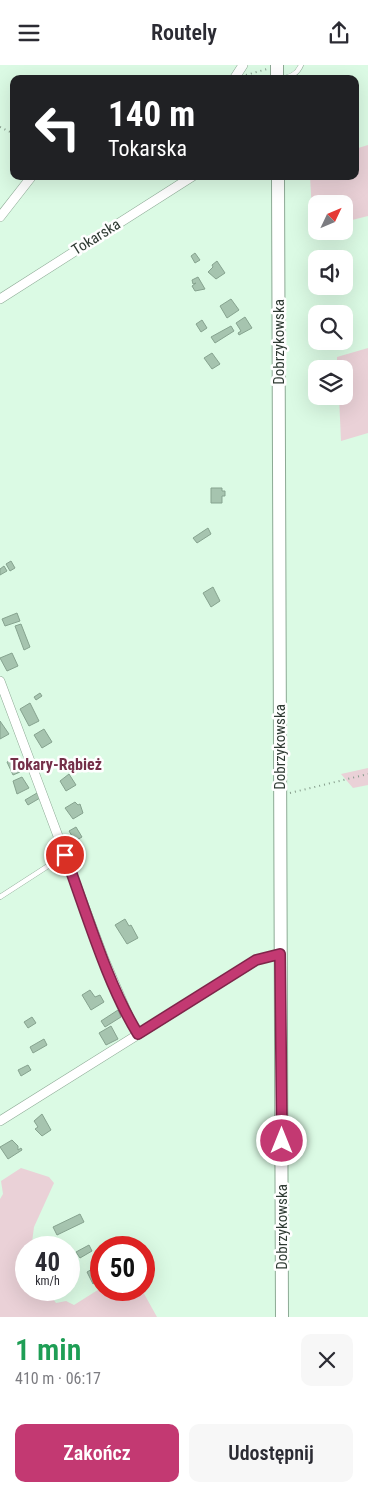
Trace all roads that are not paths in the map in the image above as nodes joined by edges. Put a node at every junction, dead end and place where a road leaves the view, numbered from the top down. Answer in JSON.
{"nodes":[{"id":1,"x":300,"y":65,"type":"edge"},
{"id":2,"x":293,"y":75,"type":"edge"},
{"id":3,"x":29,"y":180,"type":"edge"},
{"id":4,"x":187,"y":180,"type":"edge"},
{"id":5,"x":278,"y":180,"type":"edge"},
{"id":6,"x":0,"y":217,"type":"edge"},
{"id":7,"x":0,"y":299,"type":"edge"},
{"id":8,"x":0,"y":681,"type":"edge"},
{"id":9,"x":65,"y":855,"type":"junction"},
{"id":10,"x":0,"y":897,"type":"edge"},
{"id":11,"x":280,"y":954,"type":"junction"},
{"id":12,"x":138,"y":1034,"type":"junction"},
{"id":13,"x":0,"y":1121,"type":"edge"},
{"id":14,"x":282,"y":1317,"type":"edge"}],
"edges":[{"from":1,"to":2,"type":"lane"},
{"from":3,"to":6,"type":"street"},
{"from":4,"to":7,"type":"street","name":"Tokarska"},
{"from":5,"to":11,"type":"main road","name":"Dobrzykowska"},
{"from":8,"to":9,"type":"street"},
{"from":9,"to":10,"type":"lane"},
{"from":9,"to":12,"type":"street"},
{"from":11,"to":12,"type":"street"},
{"from":11,"to":14,"type":"main road","name":"Dobrzykowska"},
{"from":12,"to":13,"type":"street"}]}
